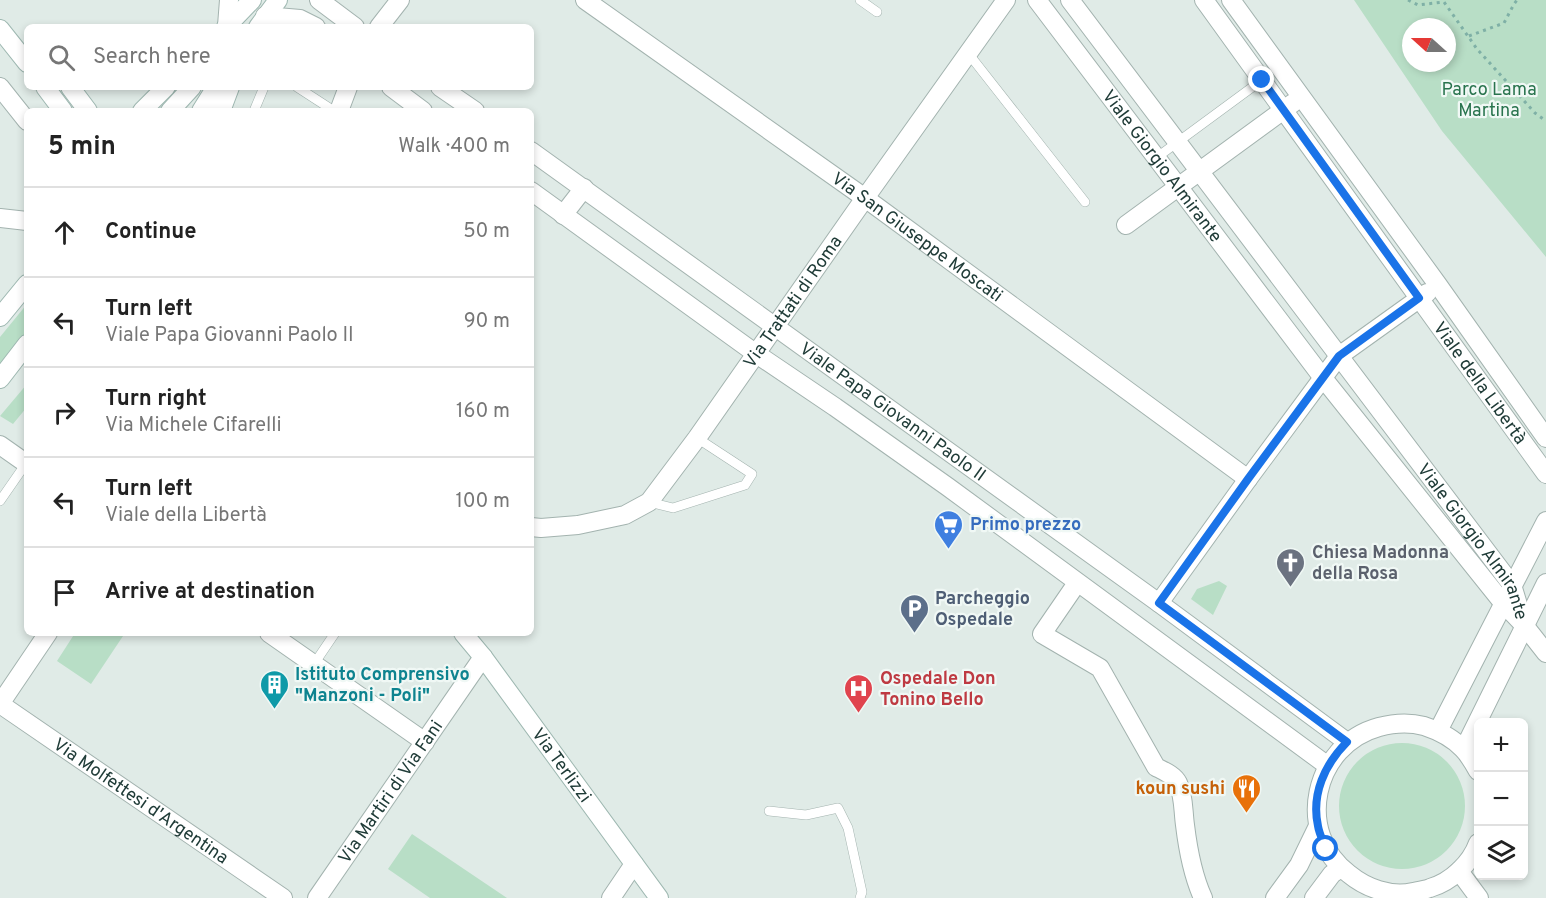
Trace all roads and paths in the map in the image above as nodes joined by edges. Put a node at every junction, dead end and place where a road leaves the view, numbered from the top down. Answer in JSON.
{"nodes":[{"id":1,"x":229,"y":0,"type":"edge"},
{"id":2,"x":254,"y":0,"type":"edge"},
{"id":3,"x":278,"y":0,"type":"edge"},
{"id":4,"x":319,"y":0,"type":"edge"},
{"id":5,"x":400,"y":0,"type":"edge"},
{"id":6,"x":585,"y":0,"type":"edge"},
{"id":7,"x":860,"y":0,"type":"edge"},
{"id":8,"x":1037,"y":0,"type":"edge"},
{"id":9,"x":1070,"y":0,"type":"edge"},
{"id":10,"x":1204,"y":0,"type":"edge"},
{"id":11,"x":1231,"y":0,"type":"edge"},
{"id":12,"x":1408,"y":0,"type":"edge"},
{"id":13,"x":1517,"y":0,"type":"edge"},
{"id":14,"x":1004,"y":1,"type":"edge"},
{"id":15,"x":1445,"y":1,"type":"edge"},
{"id":16,"x":877,"y":12,"type":"dead end"},
{"id":17,"x":262,"y":22,"type":"edge"},
{"id":18,"x":230,"y":24,"type":"edge"},
{"id":19,"x":233,"y":24,"type":"edge"},
{"id":20,"x":310,"y":24,"type":"edge"},
{"id":21,"x":351,"y":24,"type":"edge"},
{"id":22,"x":382,"y":24,"type":"edge"},
{"id":23,"x":0,"y":29,"type":"edge"},
{"id":24,"x":1468,"y":36,"type":"junction"},
{"id":25,"x":968,"y":53,"type":"junction"},
{"id":26,"x":24,"y":59,"type":"edge"},
{"id":27,"x":1262,"y":80,"type":"junction"},
{"id":28,"x":0,"y":87,"type":"edge"},
{"id":29,"x":47,"y":90,"type":"edge"},
{"id":30,"x":72,"y":90,"type":"edge"},
{"id":31,"x":163,"y":90,"type":"edge"},
{"id":32,"x":189,"y":90,"type":"edge"},
{"id":33,"x":214,"y":90,"type":"edge"},
{"id":34,"x":229,"y":90,"type":"edge"},
{"id":35,"x":263,"y":90,"type":"edge"},
{"id":36,"x":302,"y":90,"type":"edge"},
{"id":37,"x":347,"y":90,"type":"edge"},
{"id":38,"x":395,"y":90,"type":"edge"},
{"id":39,"x":444,"y":90,"type":"edge"},
{"id":40,"x":1302,"y":97,"type":"junction"},
{"id":41,"x":61,"y":108,"type":"edge"},
{"id":42,"x":86,"y":108,"type":"edge"},
{"id":43,"x":145,"y":108,"type":"edge"},
{"id":44,"x":173,"y":108,"type":"edge"},
{"id":45,"x":203,"y":108,"type":"edge"},
{"id":46,"x":222,"y":108,"type":"edge"},
{"id":47,"x":255,"y":108,"type":"edge"},
{"id":48,"x":332,"y":108,"type":"edge"},
{"id":49,"x":338,"y":108,"type":"edge"},
{"id":50,"x":419,"y":108,"type":"edge"},
{"id":51,"x":470,"y":108,"type":"edge"},
{"id":52,"x":1283,"y":110,"type":"junction"},
{"id":53,"x":24,"y":117,"type":"edge"},
{"id":54,"x":1546,"y":121,"type":"edge"},
{"id":55,"x":1177,"y":142,"type":"junction"},
{"id":56,"x":534,"y":153,"type":"edge"},
{"id":57,"x":1156,"y":158,"type":"junction"},
{"id":58,"x":1199,"y":171,"type":"junction"},
{"id":59,"x":1178,"y":186,"type":"junction"},
{"id":60,"x":584,"y":188,"type":"junction"},
{"id":61,"x":534,"y":193,"type":"edge"},
{"id":62,"x":865,"y":198,"type":"junction"},
{"id":63,"x":1085,"y":202,"type":"dead end"},
{"id":64,"x":564,"y":215,"type":"junction"},
{"id":65,"x":1126,"y":225,"type":"dead end"},
{"id":66,"x":1438,"y":285,"type":"junction"},
{"id":67,"x":24,"y":288,"type":"edge"},
{"id":68,"x":1419,"y":298,"type":"junction"},
{"id":69,"x":0,"y":317,"type":"edge"},
{"id":70,"x":775,"y":326,"type":"junction"},
{"id":71,"x":24,"y":348,"type":"edge"},
{"id":72,"x":755,"y":353,"type":"junction"},
{"id":73,"x":1339,"y":356,"type":"junction"},
{"id":74,"x":1323,"y":378,"type":"junction"},
{"id":75,"x":0,"y":379,"type":"edge"},
{"id":76,"x":1542,"y":429,"type":"edge"},
{"id":77,"x":698,"y":438,"type":"junction"},
{"id":78,"x":0,"y":445,"type":"edge"},
{"id":79,"x":24,"y":461,"type":"edge"},
{"id":80,"x":965,"y":464,"type":"junction"},
{"id":81,"x":24,"y":467,"type":"edge"},
{"id":82,"x":1546,"y":474,"type":"edge"},
{"id":83,"x":1248,"y":479,"type":"junction"},
{"id":84,"x":948,"y":488,"type":"junction"},
{"id":85,"x":0,"y":501,"type":"edge"},
{"id":86,"x":649,"y":502,"type":"junction"},
{"id":87,"x":1546,"y":521,"type":"edge"},
{"id":88,"x":534,"y":527,"type":"edge"},
{"id":89,"x":1079,"y":546,"type":"junction"},
{"id":90,"x":1062,"y":571,"type":"junction"},
{"id":91,"x":1077,"y":583,"type":"junction"},
{"id":92,"x":1546,"y":583,"type":"edge"},
{"id":93,"x":1512,"y":585,"type":"junction"},
{"id":94,"x":1159,"y":603,"type":"junction"},
{"id":95,"x":1503,"y":603,"type":"junction"},
{"id":96,"x":1524,"y":626,"type":"junction"},
{"id":97,"x":46,"y":636,"type":"edge"},
{"id":98,"x":273,"y":636,"type":"edge"},
{"id":99,"x":333,"y":636,"type":"edge"},
{"id":100,"x":466,"y":636,"type":"edge"},
{"id":101,"x":1546,"y":653,"type":"edge"},
{"id":102,"x":483,"y":657,"type":"junction"},
{"id":103,"x":314,"y":664,"type":"junction"},
{"id":104,"x":0,"y":704,"type":"edge"},
{"id":105,"x":1438,"y":731,"type":"junction"},
{"id":106,"x":425,"y":742,"type":"junction"},
{"id":107,"x":1347,"y":742,"type":"junction"},
{"id":108,"x":1464,"y":749,"type":"junction"},
{"id":109,"x":1474,"y":764,"type":"edge"},
{"id":110,"x":1328,"y":766,"type":"junction"},
{"id":111,"x":769,"y":811,"type":"dead end"},
{"id":112,"x":1318,"y":826,"type":"junction"},
{"id":113,"x":1474,"y":852,"type":"edge"},
{"id":114,"x":634,"y":864,"type":"junction"},
{"id":115,"x":1341,"y":868,"type":"junction"},
{"id":116,"x":1459,"y":871,"type":"junction"},
{"id":117,"x":1436,"y":893,"type":"edge"},
{"id":118,"x":283,"y":898,"type":"edge"},
{"id":119,"x":317,"y":898,"type":"edge"},
{"id":120,"x":611,"y":898,"type":"edge"},
{"id":121,"x":659,"y":898,"type":"edge"},
{"id":122,"x":860,"y":898,"type":"edge"},
{"id":123,"x":1203,"y":898,"type":"edge"},
{"id":124,"x":1275,"y":898,"type":"edge"},
{"id":125,"x":1314,"y":898,"type":"edge"},
{"id":126,"x":1479,"y":898,"type":"edge"}],
"edges":[{"from":1,"to":18,"type":"street"},
{"from":2,"to":19,"type":"street"},
{"from":3,"to":17,"type":"street"},
{"from":4,"to":21,"type":"street"},
{"from":5,"to":22,"type":"street"},
{"from":6,"to":62,"type":"street","name":"Via San Giuseppe Moscati"},
{"from":7,"to":16,"type":"lane"},
{"from":8,"to":57,"type":"street","name":"Viale Giorgio Almirante"},
{"from":9,"to":55,"type":"street","name":"Viale Giorgio Almirante"},
{"from":10,"to":27,"type":"street","name":"Viale della Libertà"},
{"from":11,"to":40,"type":"street","name":"Viale della Libertà"},
{"from":12,"to":15,"type":"path"},
{"from":13,"to":24,"type":"path"},
{"from":14,"to":25,"type":"street","name":"Via Trattati di Roma"},
{"from":15,"to":24,"type":"path"},
{"from":17,"to":20,"type":"street"},
{"from":23,"to":26,"type":"street"},
{"from":24,"to":54,"type":"path"},
{"from":25,"to":62,"type":"street","name":"Via Trattati di Roma"},
{"from":25,"to":63,"type":"lane"},
{"from":27,"to":52,"type":"street","name":"Viale della Libertà"},
{"from":27,"to":55,"type":"lane"},
{"from":28,"to":53,"type":"street"},
{"from":29,"to":41,"type":"street"},
{"from":30,"to":42,"type":"street"},
{"from":31,"to":43,"type":"street"},
{"from":32,"to":44,"type":"street"},
{"from":33,"to":45,"type":"street"},
{"from":34,"to":46,"type":"street"},
{"from":35,"to":47,"type":"lane"},
{"from":36,"to":48,"type":"lane"},
{"from":37,"to":49,"type":"street"},
{"from":38,"to":50,"type":"street"},
{"from":39,"to":51,"type":"street"},
{"from":40,"to":52,"type":"street"},
{"from":40,"to":66,"type":"street","name":"Viale della Libertà"},
{"from":52,"to":58,"type":"street"},
{"from":52,"to":68,"type":"street","name":"Viale della Libertà"},
{"from":55,"to":57,"type":"lane"},
{"from":55,"to":58,"type":"street","name":"Viale Giorgio Almirante"},
{"from":56,"to":60,"type":"street","name":"Viale Papa Giovanni Paolo II"},
{"from":57,"to":59,"type":"street","name":"Viale Giorgio Almirante"},
{"from":58,"to":59,"type":"street"},
{"from":58,"to":73,"type":"street","name":"Viale Giorgio Almirante"},
{"from":59,"to":65,"type":"street"},
{"from":59,"to":74,"type":"street","name":"Viale Giorgio Almirante"},
{"from":60,"to":64,"type":"street"},
{"from":60,"to":70,"type":"street","name":"Viale Papa Giovanni Paolo II"},
{"from":61,"to":64,"type":"street","name":"Viale Papa Giovanni Paolo II"},
{"from":62,"to":70,"type":"street","name":"Via Trattati di Roma"},
{"from":62,"to":83,"type":"street","name":"Via San Giuseppe Moscati"},
{"from":64,"to":72,"type":"street","name":"Viale Papa Giovanni Paolo II"},
{"from":66,"to":68,"type":"street"},
{"from":66,"to":76,"type":"street","name":"Viale della Libertà"},
{"from":67,"to":69,"type":"street"},
{"from":68,"to":73,"type":"street"},
{"from":68,"to":82,"type":"street","name":"Viale della Libertà"},
{"from":70,"to":72,"type":"street","name":"Via Trattati di Roma"},
{"from":70,"to":80,"type":"street","name":"Viale Papa Giovanni Paolo II"},
{"from":71,"to":75,"type":"street"},
{"from":72,"to":77,"type":"street","name":"Via Trattati di Roma"},
{"from":72,"to":84,"type":"street","name":"Viale Papa Giovanni Paolo II"},
{"from":73,"to":74,"type":"street"},
{"from":73,"to":93,"type":"street","name":"Viale Giorgio Almirante"},
{"from":74,"to":83,"type":"street"},
{"from":74,"to":95,"type":"street","name":"Viale Giorgio Almirante"},
{"from":77,"to":86,"type":"street","name":"Via Trattati di Roma"},
{"from":77,"to":86,"type":"lane"},
{"from":78,"to":79,"type":"street"},
{"from":80,"to":84,"type":"street"},
{"from":80,"to":89,"type":"street","name":"Viale Papa Giovanni Paolo II"},
{"from":81,"to":85,"type":"lane"},
{"from":83,"to":94,"type":"street"},
{"from":84,"to":90,"type":"street","name":"Viale Papa Giovanni Paolo II"},
{"from":86,"to":88,"type":"street","name":"Via Trattati di Roma"},
{"from":87,"to":93,"type":"street"},
{"from":89,"to":90,"type":"street"},
{"from":89,"to":94,"type":"street","name":"Viale Papa Giovanni Paolo II"},
{"from":90,"to":91,"type":"street","name":"Viale Papa Giovanni Paolo II"},
{"from":91,"to":110,"type":"street","name":"Viale Papa Giovanni Paolo II"},
{"from":91,"to":123,"type":"street"},
{"from":92,"to":96,"type":"street"},
{"from":93,"to":95,"type":"street"},
{"from":93,"to":96,"type":"street","name":"Viale Giorgio Almirante"},
{"from":94,"to":107,"type":"street","name":"Viale Papa Giovanni Paolo II"},
{"from":95,"to":96,"type":"street","name":"Viale Giorgio Almirante"},
{"from":95,"to":105,"type":"street"},
{"from":96,"to":101,"type":"street"},
{"from":96,"to":108,"type":"street"},
{"from":97,"to":104,"type":"street"},
{"from":98,"to":103,"type":"street"},
{"from":99,"to":103,"type":"lane"},
{"from":100,"to":102,"type":"street","name":"Via Terlizzi"},
{"from":102,"to":106,"type":"street","name":"Via Martiri di Via Fani"},
{"from":102,"to":114,"type":"street","name":"Via Terlizzi"},
{"from":103,"to":106,"type":"street"},
{"from":104,"to":118,"type":"street","name":"Via Molfettesi d'Argentina"},
{"from":105,"to":107,"type":"street"},
{"from":105,"to":108,"type":"street"},
{"from":106,"to":119,"type":"street","name":"Via Martiri di Via Fani"},
{"from":107,"to":110,"type":"street"},
{"from":108,"to":109,"type":"street"},
{"from":110,"to":112,"type":"street"},
{"from":111,"to":122,"type":"lane"},
{"from":112,"to":115,"type":"street"},
{"from":112,"to":124,"type":"street"},
{"from":113,"to":116,"type":"street"},
{"from":114,"to":120,"type":"street"},
{"from":114,"to":121,"type":"street","name":"Via Terlizzi"},
{"from":115,"to":117,"type":"street"},
{"from":115,"to":125,"type":"street"},
{"from":116,"to":117,"type":"street"},
{"from":116,"to":126,"type":"street"}]}
